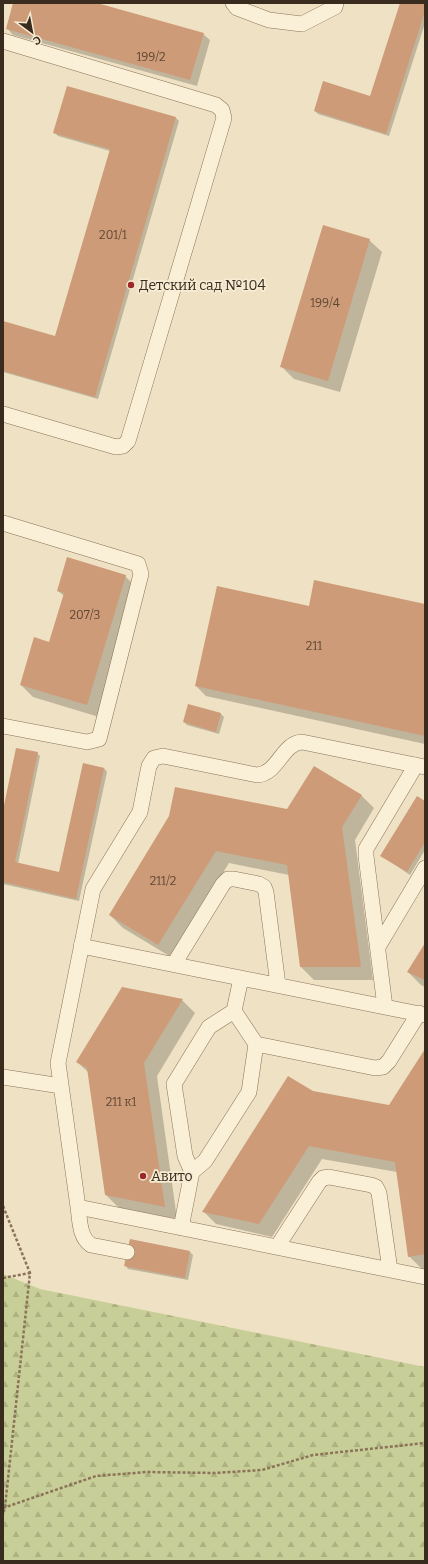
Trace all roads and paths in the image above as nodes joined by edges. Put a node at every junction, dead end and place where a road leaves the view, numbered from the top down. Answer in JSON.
{"nodes":[{"id":1,"x":233,"y":3,"type":"edge"},
{"id":2,"x":336,"y":3,"type":"edge"},
{"id":3,"x":3,"y":42,"type":"edge"},
{"id":4,"x":3,"y":414,"type":"edge"},
{"id":5,"x":3,"y":523,"type":"edge"},
{"id":6,"x":3,"y":726,"type":"edge"},
{"id":7,"x":420,"y":766,"type":"edge"},
{"id":8,"x":425,"y":868,"type":"edge"},
{"id":9,"x":81,"y":946,"type":"junction"},
{"id":10,"x":378,"y":947,"type":"junction"},
{"id":11,"x":174,"y":964,"type":"junction"},
{"id":12,"x":241,"y":978,"type":"junction"},
{"id":13,"x":278,"y":985,"type":"junction"},
{"id":14,"x":385,"y":1007,"type":"junction"},
{"id":15,"x":234,"y":1011,"type":"junction"},
{"id":16,"x":422,"y":1014,"type":"edge"},
{"id":17,"x":256,"y":1044,"type":"junction"},
{"id":18,"x":3,"y":1077,"type":"edge"},
{"id":19,"x":61,"y":1086,"type":"junction"},
{"id":20,"x":192,"y":1172,"type":"junction"},
{"id":21,"x":3,"y":1206,"type":"edge"},
{"id":22,"x":78,"y":1207,"type":"junction"},
{"id":23,"x":181,"y":1228,"type":"junction"},
{"id":24,"x":277,"y":1247,"type":"junction"},
{"id":25,"x":127,"y":1252,"type":"dead end"},
{"id":26,"x":390,"y":1270,"type":"junction"},
{"id":27,"x":30,"y":1273,"type":"junction"},
{"id":28,"x":425,"y":1277,"type":"edge"},
{"id":29,"x":3,"y":1278,"type":"edge"},
{"id":30,"x":425,"y":1443,"type":"edge"},
{"id":31,"x":4,"y":1508,"type":"edge"},
{"id":32,"x":3,"y":1515,"type":"edge"}],
"edges":[{"from":1,"to":2,"type":"lane"},
{"from":3,"to":4,"type":"lane"},
{"from":5,"to":6,"type":"lane"},
{"from":7,"to":9,"type":"lane"},
{"from":7,"to":10,"type":"lane"},
{"from":8,"to":10,"type":"lane"},
{"from":9,"to":11,"type":"lane"},
{"from":9,"to":19,"type":"lane"},
{"from":10,"to":14,"type":"lane"},
{"from":11,"to":12,"type":"lane"},
{"from":11,"to":13,"type":"lane"},
{"from":12,"to":13,"type":"lane"},
{"from":12,"to":15,"type":"lane"},
{"from":13,"to":14,"type":"lane"},
{"from":14,"to":16,"type":"lane"},
{"from":15,"to":17,"type":"lane"},
{"from":15,"to":20,"type":"lane"},
{"from":16,"to":17,"type":"lane"},
{"from":17,"to":20,"type":"lane"},
{"from":18,"to":19,"type":"lane"},
{"from":19,"to":22,"type":"lane"},
{"from":20,"to":23,"type":"lane"},
{"from":21,"to":27,"type":"path"},
{"from":22,"to":23,"type":"lane"},
{"from":22,"to":25,"type":"lane"},
{"from":23,"to":24,"type":"lane"},
{"from":24,"to":26,"type":"lane"},
{"from":24,"to":26,"type":"lane"},
{"from":26,"to":28,"type":"lane"},
{"from":27,"to":29,"type":"path"},
{"from":27,"to":31,"type":"path"},
{"from":30,"to":31,"type":"path"},
{"from":31,"to":32,"type":"path"}]}
